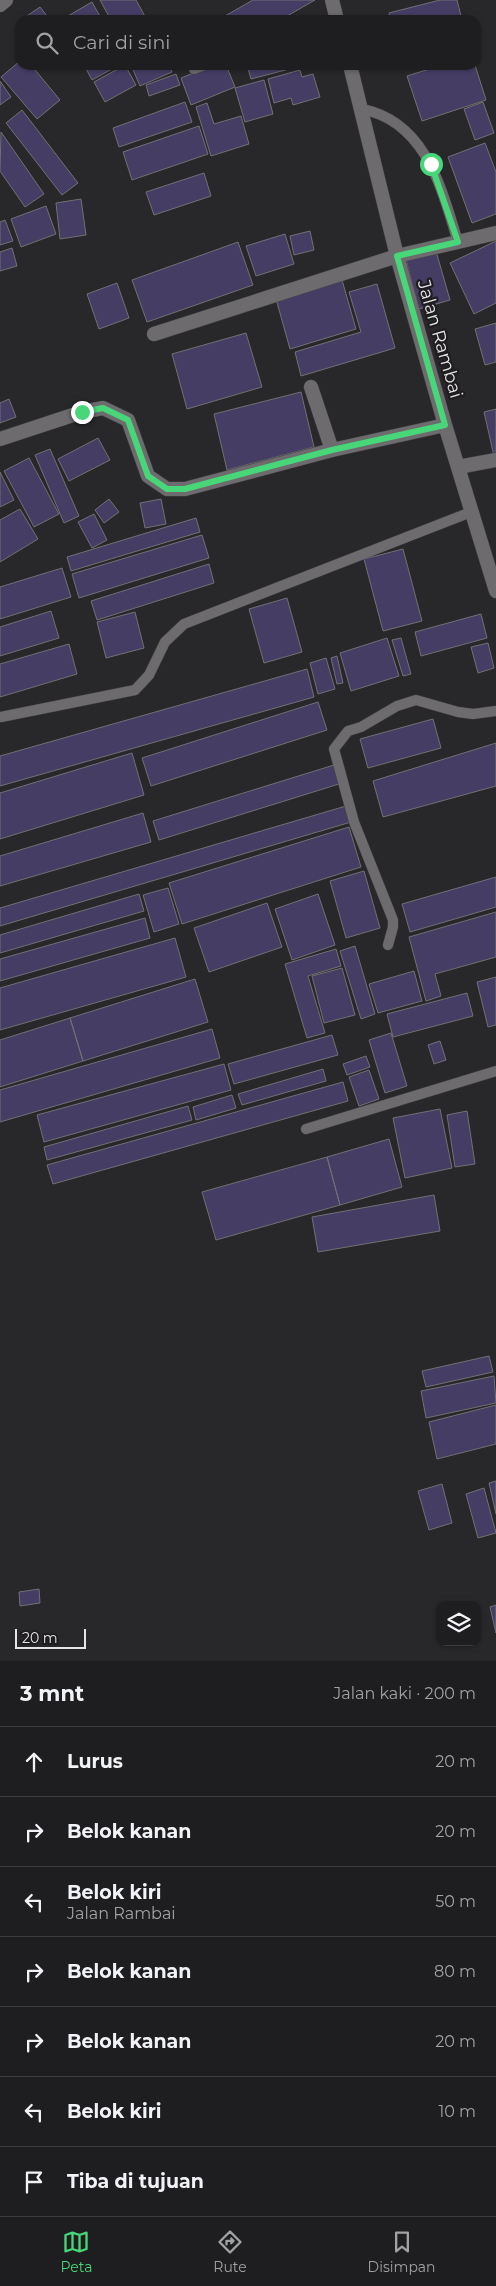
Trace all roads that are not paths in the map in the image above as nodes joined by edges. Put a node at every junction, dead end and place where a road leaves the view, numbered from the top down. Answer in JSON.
{"nodes":[{"id":1,"x":6,"y":0,"type":"edge"},
{"id":2,"x":332,"y":0,"type":"edge"},
{"id":3,"x":0,"y":5,"type":"edge"},
{"id":4,"x":335,"y":15,"type":"edge"},
{"id":5,"x":351,"y":70,"type":"edge"},
{"id":6,"x":362,"y":109,"type":"junction"},
{"id":7,"x":496,"y":233,"type":"edge"},
{"id":8,"x":458,"y":242,"type":"junction"},
{"id":9,"x":397,"y":256,"type":"junction"},
{"id":10,"x":154,"y":334,"type":"dead end"},
{"id":11,"x":310,"y":387,"type":"dead end"},
{"id":12,"x":445,"y":425,"type":"junction"},
{"id":13,"x":0,"y":439,"type":"edge"},
{"id":14,"x":332,"y":450,"type":"junction"},
{"id":15,"x":496,"y":460,"type":"edge"},
{"id":16,"x":458,"y":468,"type":"junction"},
{"id":17,"x":471,"y":512,"type":"junction"},
{"id":18,"x":490,"y":549,"type":"edge"},
{"id":19,"x":496,"y":591,"type":"edge"},
{"id":20,"x":496,"y":711,"type":"edge"},
{"id":21,"x":1,"y":717,"type":"edge"},
{"id":22,"x":388,"y":945,"type":"dead end"},
{"id":23,"x":496,"y":1070,"type":"edge"},
{"id":24,"x":306,"y":1129,"type":"dead end"}],
"edges":[{"from":1,"to":3,"type":"street"},
{"from":2,"to":4,"type":"street"},
{"from":5,"to":6,"type":"street","name":"Jalan Rambai"},
{"from":6,"to":8,"type":"lane"},
{"from":6,"to":9,"type":"street","name":"Jalan Rambai"},
{"from":7,"to":8,"type":"street"},
{"from":8,"to":9,"type":"street"},
{"from":9,"to":10,"type":"street"},
{"from":9,"to":12,"type":"street","name":"Jalan Rambai"},
{"from":11,"to":14,"type":"street"},
{"from":12,"to":14,"type":"street"},
{"from":12,"to":16,"type":"street","name":"Jalan Rambai"},
{"from":13,"to":14,"type":"street"},
{"from":15,"to":16,"type":"street"},
{"from":16,"to":17,"type":"street","name":"Jalan Rambai"},
{"from":17,"to":18,"type":"street","name":"Jalan Rambai"},
{"from":17,"to":21,"type":"lane"},
{"from":18,"to":19,"type":"street","name":"Jalan Rambai"},
{"from":20,"to":22,"type":"lane"},
{"from":23,"to":24,"type":"lane"}]}
